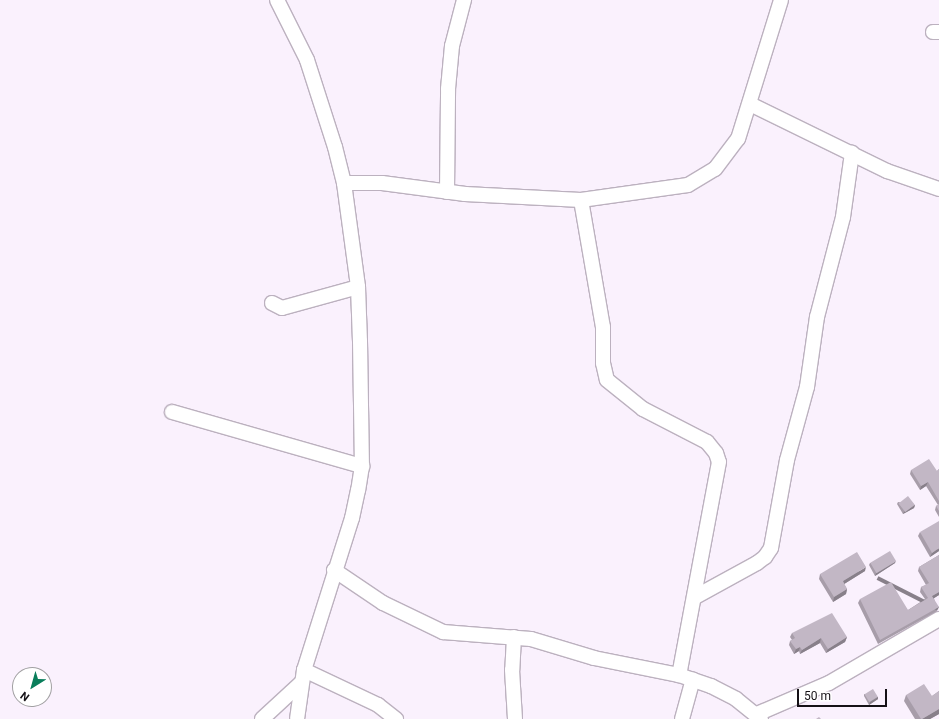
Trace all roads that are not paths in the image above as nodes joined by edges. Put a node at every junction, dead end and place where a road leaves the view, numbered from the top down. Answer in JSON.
{"nodes":[{"id":1,"x":277,"y":0,"type":"edge"},
{"id":2,"x":464,"y":0,"type":"edge"},
{"id":3,"x":781,"y":0,"type":"edge"},
{"id":4,"x":750,"y":104,"type":"junction"},
{"id":5,"x":852,"y":153,"type":"junction"},
{"id":6,"x":344,"y":183,"type":"junction"},
{"id":7,"x":939,"y":189,"type":"edge"},
{"id":8,"x":447,"y":192,"type":"junction"},
{"id":9,"x":581,"y":200,"type":"junction"},
{"id":10,"x":358,"y":287,"type":"junction"},
{"id":11,"x":272,"y":303,"type":"dead end"},
{"id":12,"x":172,"y":412,"type":"dead end"},
{"id":13,"x":362,"y":466,"type":"junction"},
{"id":14,"x":334,"y":570,"type":"junction"},
{"id":15,"x":695,"y":597,"type":"junction"},
{"id":16,"x":939,"y":619,"type":"edge"},
{"id":17,"x":514,"y":637,"type":"junction"},
{"id":18,"x":679,"y":675,"type":"junction"},
{"id":19,"x":303,"y":676,"type":"junction"},
{"id":20,"x":693,"y":679,"type":"junction"},
{"id":21,"x":759,"y":716,"type":"edge"},
{"id":22,"x":262,"y":719,"type":"edge"},
{"id":23,"x":297,"y":719,"type":"edge"},
{"id":24,"x":396,"y":719,"type":"edge"},
{"id":25,"x":515,"y":719,"type":"edge"},
{"id":26,"x":682,"y":719,"type":"edge"}],
"edges":[{"from":1,"to":6,"type":"street"},
{"from":2,"to":8,"type":"street"},
{"from":3,"to":4,"type":"street"},
{"from":4,"to":5,"type":"street"},
{"from":4,"to":9,"type":"street"},
{"from":5,"to":7,"type":"street"},
{"from":5,"to":15,"type":"street"},
{"from":6,"to":8,"type":"street"},
{"from":6,"to":10,"type":"street"},
{"from":8,"to":9,"type":"street"},
{"from":9,"to":15,"type":"street"},
{"from":10,"to":11,"type":"street"},
{"from":10,"to":13,"type":"street"},
{"from":12,"to":13,"type":"street"},
{"from":13,"to":14,"type":"street"},
{"from":14,"to":17,"type":"street"},
{"from":14,"to":19,"type":"street"},
{"from":15,"to":18,"type":"street"},
{"from":16,"to":21,"type":"street"},
{"from":17,"to":18,"type":"street"},
{"from":17,"to":25,"type":"street"},
{"from":18,"to":20,"type":"street"},
{"from":19,"to":22,"type":"street"},
{"from":19,"to":23,"type":"street"},
{"from":19,"to":24,"type":"street"},
{"from":20,"to":21,"type":"street"},
{"from":20,"to":26,"type":"street"}]}
